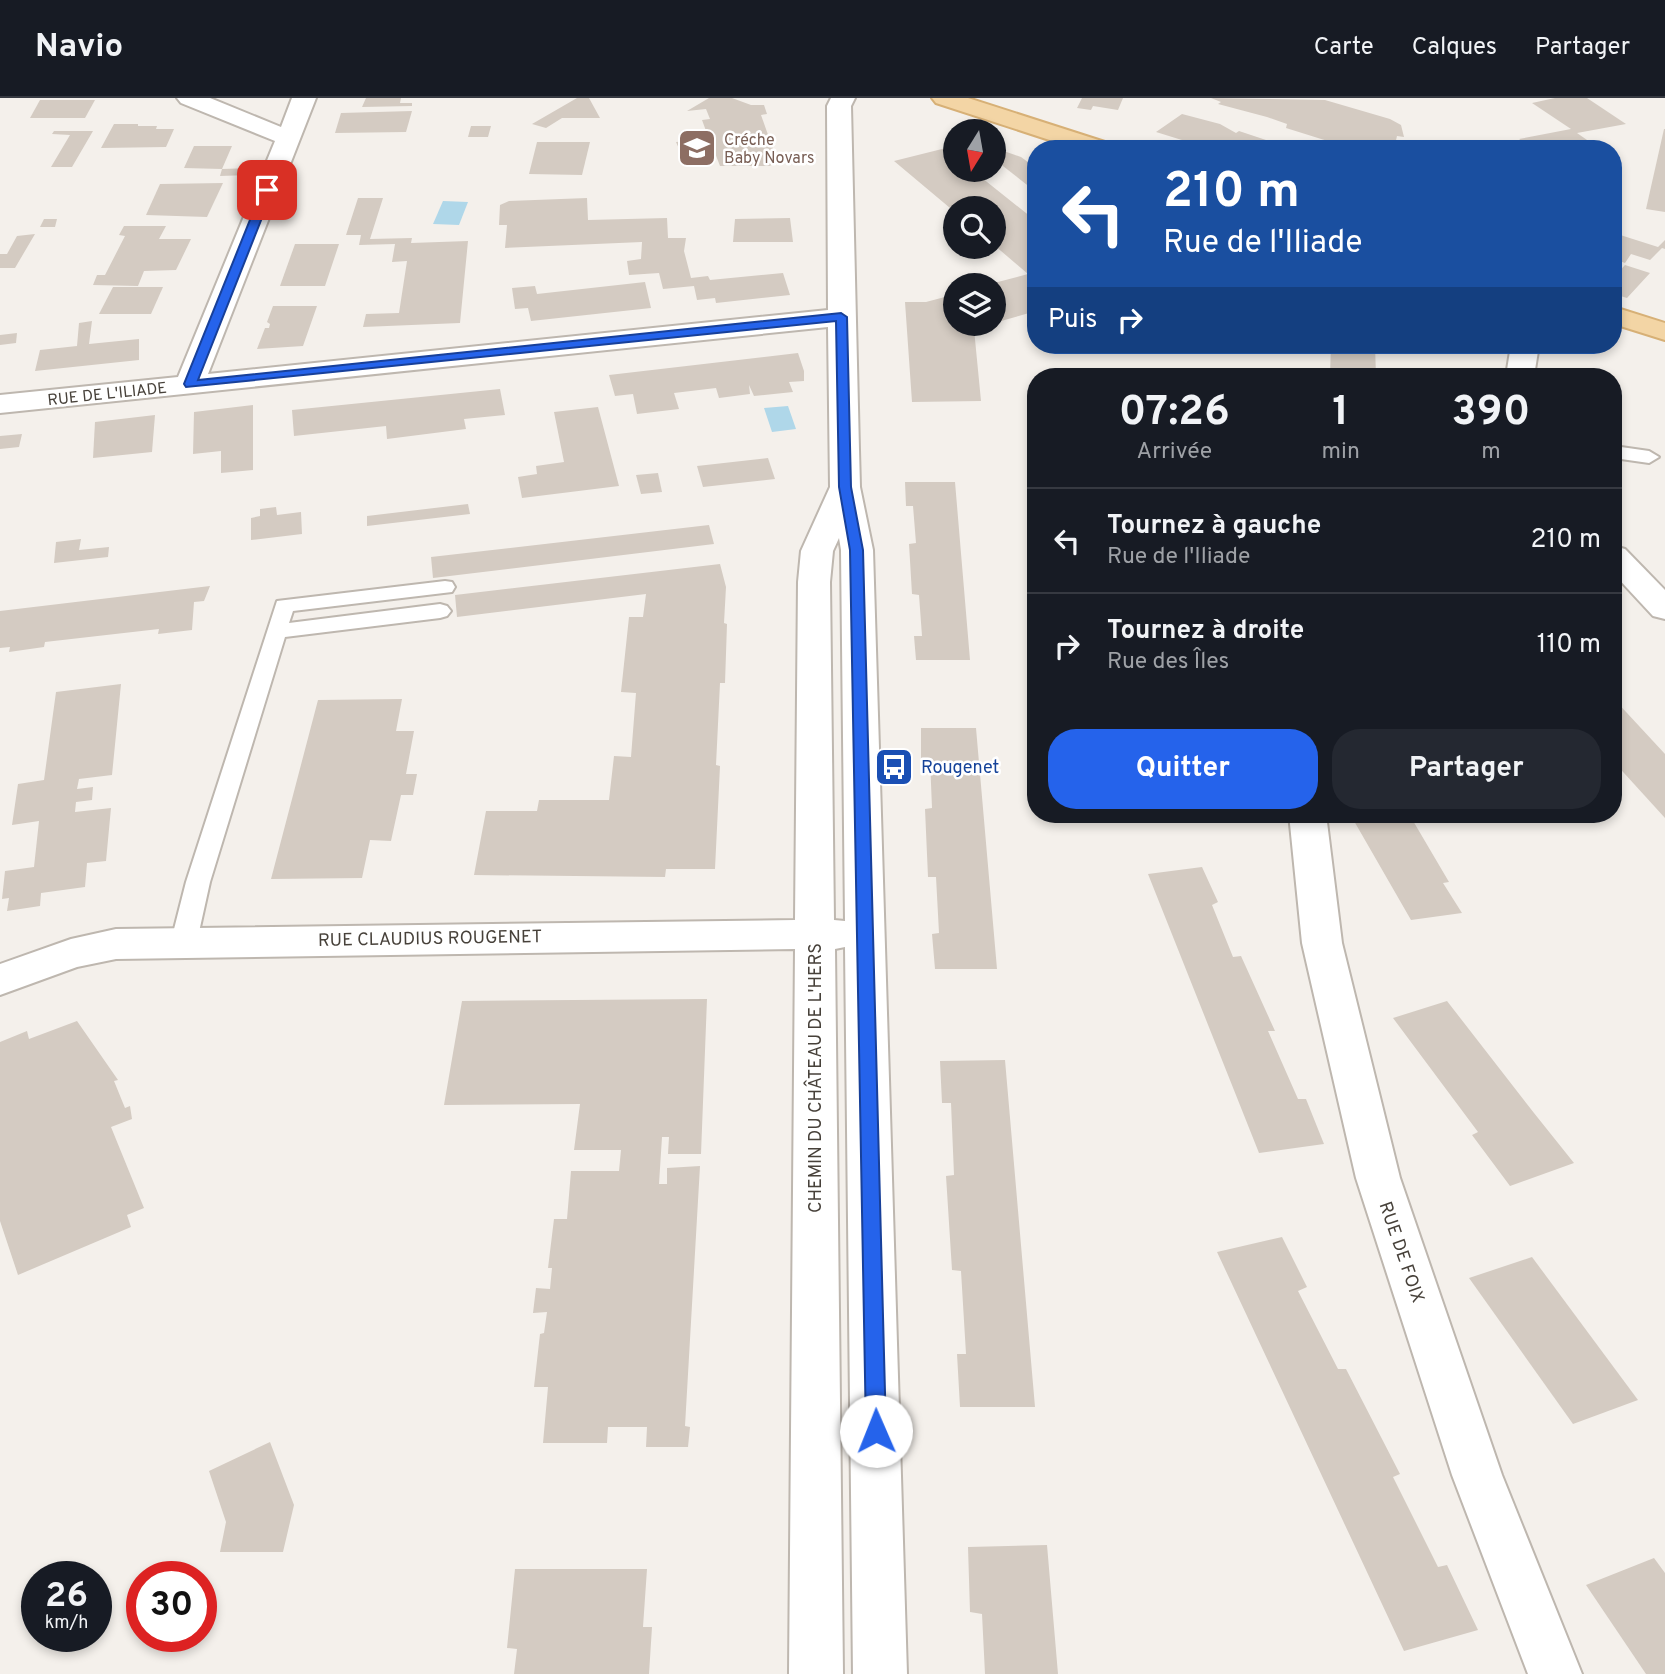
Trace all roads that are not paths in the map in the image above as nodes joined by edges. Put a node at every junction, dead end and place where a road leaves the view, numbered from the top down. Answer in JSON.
{"nodes":[{"id":1,"x":190,"y":98,"type":"edge"},
{"id":2,"x":304,"y":98,"type":"edge"},
{"id":3,"x":843,"y":98,"type":"edge"},
{"id":4,"x":945,"y":98,"type":"edge"},
{"id":5,"x":288,"y":138,"type":"junction"},
{"id":6,"x":1074,"y":140,"type":"edge"},
{"id":7,"x":841,"y":317,"type":"junction"},
{"id":8,"x":1622,"y":318,"type":"edge"},
{"id":9,"x":1665,"y":332,"type":"edge"},
{"id":10,"x":190,"y":384,"type":"junction"},
{"id":11,"x":0,"y":404,"type":"edge"},
{"id":12,"x":1622,"y":453,"type":"edge"},
{"id":13,"x":1649,"y":457,"type":"dead end"},
{"id":14,"x":845,"y":487,"type":"junction"},
{"id":15,"x":1622,"y":564,"type":"edge"},
{"id":16,"x":445,"y":587,"type":"dead end"},
{"id":17,"x":1665,"y":609,"type":"edge"},
{"id":18,"x":440,"y":611,"type":"dead end"},
{"id":19,"x":276,"y":631,"type":"junction"},
{"id":20,"x":1308,"y":823,"type":"edge"},
{"id":21,"x":867,"y":934,"type":"junction"},
{"id":22,"x":815,"y":935,"type":"junction"},
{"id":23,"x":184,"y":942,"type":"junction"},
{"id":24,"x":0,"y":980,"type":"edge"},
{"id":25,"x":816,"y":1674,"type":"edge"},
{"id":26,"x":880,"y":1674,"type":"edge"},
{"id":27,"x":1555,"y":1674,"type":"edge"}],
"edges":[{"from":1,"to":5,"type":"street"},
{"from":2,"to":5,"type":"street"},
{"from":3,"to":7,"type":"street","name":"CHEMIN DU CHÂTEAU DE L'HERS"},
{"from":4,"to":6,"type":"main road"},
{"from":5,"to":10,"type":"street"},
{"from":7,"to":10,"type":"street","name":"RUE DE L'ILIADE"},
{"from":7,"to":14,"type":"street","name":"CHEMIN DU CHÂTEAU DE L'HERS"},
{"from":8,"to":9,"type":"main road"},
{"from":10,"to":11,"type":"street","name":"RUE DE L'ILIADE"},
{"from":12,"to":13,"type":"lane"},
{"from":14,"to":21,"type":"street","name":"CHEMIN DU CHÂTEAU DE L'HERS"},
{"from":14,"to":22,"type":"street","name":"CHEMIN DU CHÂTEAU DE L'HERS"},
{"from":15,"to":17,"type":"street"},
{"from":16,"to":19,"type":"lane"},
{"from":18,"to":19,"type":"lane"},
{"from":19,"to":23,"type":"lane"},
{"from":20,"to":27,"type":"street","name":"RUE DE FOIX"},
{"from":21,"to":22,"type":"street","name":"RUE CLAUDIUS ROUGENET"},
{"from":21,"to":26,"type":"street","name":"CHEMIN DU CHÂTEAU DE L'HERS"},
{"from":22,"to":23,"type":"street","name":"RUE CLAUDIUS ROUGENET"},
{"from":22,"to":25,"type":"street","name":"CHEMIN DU CHÂTEAU DE L'HERS"},
{"from":23,"to":24,"type":"street","name":"RUE CLAUDIUS ROUGENET"}]}
